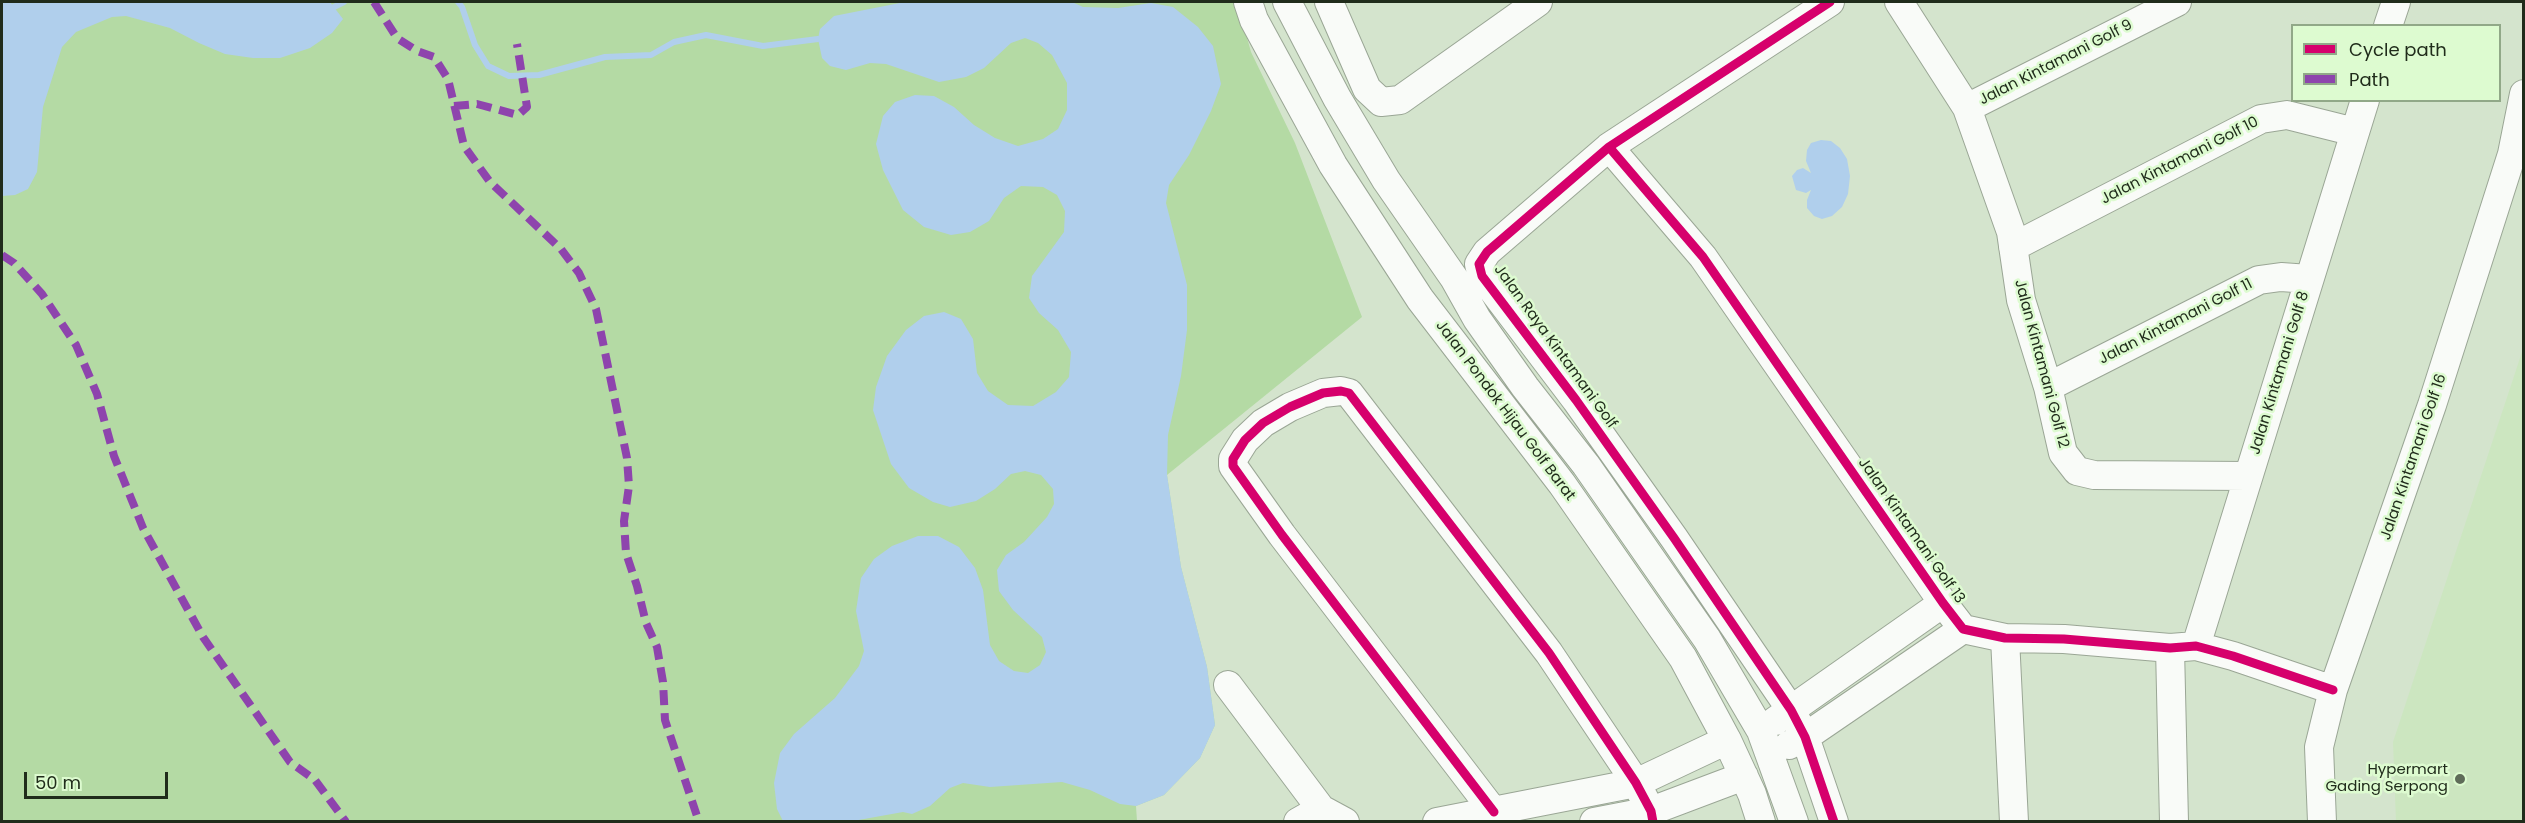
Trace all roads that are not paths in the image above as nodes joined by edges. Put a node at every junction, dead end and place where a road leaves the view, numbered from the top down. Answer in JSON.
{"nodes":[{"id":1,"x":1282,"y":2,"type":"edge"},
{"id":2,"x":1287,"y":2,"type":"edge"},
{"id":3,"x":1329,"y":2,"type":"edge"},
{"id":4,"x":1538,"y":2,"type":"edge"},
{"id":5,"x":1830,"y":2,"type":"edge"},
{"id":6,"x":1899,"y":2,"type":"edge"},
{"id":7,"x":2177,"y":2,"type":"edge"},
{"id":8,"x":2396,"y":2,"type":"edge"},
{"id":9,"x":1251,"y":11,"type":"edge"},
{"id":10,"x":2389,"y":24,"type":"edge"},
{"id":11,"x":2523,"y":94,"type":"edge"},
{"id":12,"x":2364,"y":102,"type":"edge"},
{"id":13,"x":1967,"y":108,"type":"junction"},
{"id":14,"x":2355,"y":132,"type":"junction"},
{"id":15,"x":1609,"y":147,"type":"junction"},
{"id":16,"x":2013,"y":246,"type":"junction"},
{"id":17,"x":2309,"y":279,"type":"junction"},
{"id":18,"x":2048,"y":387,"type":"junction"},
{"id":19,"x":1586,"y":465,"type":"junction"},
{"id":20,"x":2248,"y":476,"type":"junction"},
{"id":21,"x":1562,"y":484,"type":"junction"},
{"id":22,"x":1943,"y":603,"type":"junction"},
{"id":23,"x":1963,"y":629,"type":"junction"},
{"id":24,"x":2005,"y":638,"type":"junction"},
{"id":25,"x":2183,"y":647,"type":"junction"},
{"id":26,"x":1227,"y":685,"type":"dead end"},
{"id":27,"x":2333,"y":690,"type":"junction"},
{"id":28,"x":1791,"y":710,"type":"junction"},
{"id":29,"x":1806,"y":737,"type":"junction"},
{"id":30,"x":1727,"y":740,"type":"junction"},
{"id":31,"x":1766,"y":742,"type":"junction"},
{"id":32,"x":1744,"y":776,"type":"junction"},
{"id":33,"x":1636,"y":783,"type":"junction"},
{"id":34,"x":1494,"y":812,"type":"junction"},
{"id":35,"x":1652,"y":816,"type":"edge"},
{"id":36,"x":1321,"y":818,"type":"edge"},
{"id":37,"x":1437,"y":822,"type":"edge"},
{"id":38,"x":1594,"y":822,"type":"edge"},
{"id":39,"x":1761,"y":822,"type":"edge"},
{"id":40,"x":1794,"y":822,"type":"edge"},
{"id":41,"x":1834,"y":822,"type":"edge"},
{"id":42,"x":2014,"y":822,"type":"edge"},
{"id":43,"x":2174,"y":822,"type":"edge"},
{"id":44,"x":2322,"y":822,"type":"edge"}],
"edges":[{"from":1,"to":9,"type":"street"},
{"from":2,"to":19,"type":"street","name":"Jalan Pondok Hijau Golf Barat"},
{"from":3,"to":4,"type":"street"},
{"from":5,"to":15,"type":"street","name":"Jalan Raya Kintamani Golf"},
{"from":6,"to":13,"type":"street","name":"Jalan Kintamani Golf 12"},
{"from":7,"to":13,"type":"street","name":"Jalan Kintamani Golf 9"},
{"from":8,"to":10,"type":"street"},
{"from":9,"to":21,"type":"street","name":"Jalan Pondok Hijau Golf Barat"},
{"from":11,"to":27,"type":"street","name":"Jalan Kintamani Golf 16"},
{"from":12,"to":14,"type":"street","name":"Jalan Kintamani Golf 8"},
{"from":13,"to":16,"type":"street","name":"Jalan Kintamani Golf 12"},
{"from":14,"to":16,"type":"street","name":"Jalan Kintamani Golf 10"},
{"from":14,"to":17,"type":"street","name":"Jalan Kintamani Golf 8"},
{"from":15,"to":22,"type":"street","name":"Jalan Kintamani Golf 13"},
{"from":15,"to":28,"type":"street","name":"Jalan Raya Kintamani Golf"},
{"from":16,"to":18,"type":"street","name":"Jalan Kintamani Golf 12"},
{"from":17,"to":18,"type":"street","name":"Jalan Kintamani Golf 11"},
{"from":17,"to":20,"type":"street","name":"Jalan Kintamani Golf 8"},
{"from":18,"to":20,"type":"street","name":"Jalan Kintamani Golf 12"},
{"from":19,"to":21,"type":"street"},
{"from":19,"to":31,"type":"street","name":"Jalan Pondok Hijau Golf Barat"},
{"from":20,"to":25,"type":"street","name":"Jalan Kintamani Golf 8"},
{"from":21,"to":30,"type":"street","name":"Jalan Pondok Hijau Golf Barat"},
{"from":22,"to":23,"type":"street","name":"Jalan Kintamani Golf 13"},
{"from":22,"to":28,"type":"street"},
{"from":23,"to":24,"type":"street"},
{"from":23,"to":29,"type":"street"},
{"from":24,"to":25,"type":"street"},
{"from":24,"to":42,"type":"street"},
{"from":25,"to":27,"type":"street"},
{"from":25,"to":43,"type":"street","name":"Jalan Kintamani Golf 8"},
{"from":26,"to":36,"type":"street"},
{"from":27,"to":44,"type":"street","name":"Jalan Kintamani Golf 16"},
{"from":28,"to":29,"type":"street","name":"Jalan Raya Kintamani Golf"},
{"from":28,"to":31,"type":"street"},
{"from":29,"to":31,"type":"street"},
{"from":29,"to":41,"type":"street","name":"Jalan Raya Kintamani Golf"},
{"from":30,"to":32,"type":"street","name":"Jalan Pondok Hijau Golf Barat"},
{"from":30,"to":33,"type":"street"},
{"from":31,"to":40,"type":"street","name":"Jalan Pondok Hijau Golf Barat"},
{"from":32,"to":35,"type":"street"},
{"from":32,"to":39,"type":"street","name":"Jalan Pondok Hijau Golf Barat"},
{"from":33,"to":34,"type":"street"},
{"from":33,"to":34,"type":"street"},
{"from":33,"to":35,"type":"street"},
{"from":34,"to":37,"type":"street"},
{"from":35,"to":38,"type":"street"}]}
